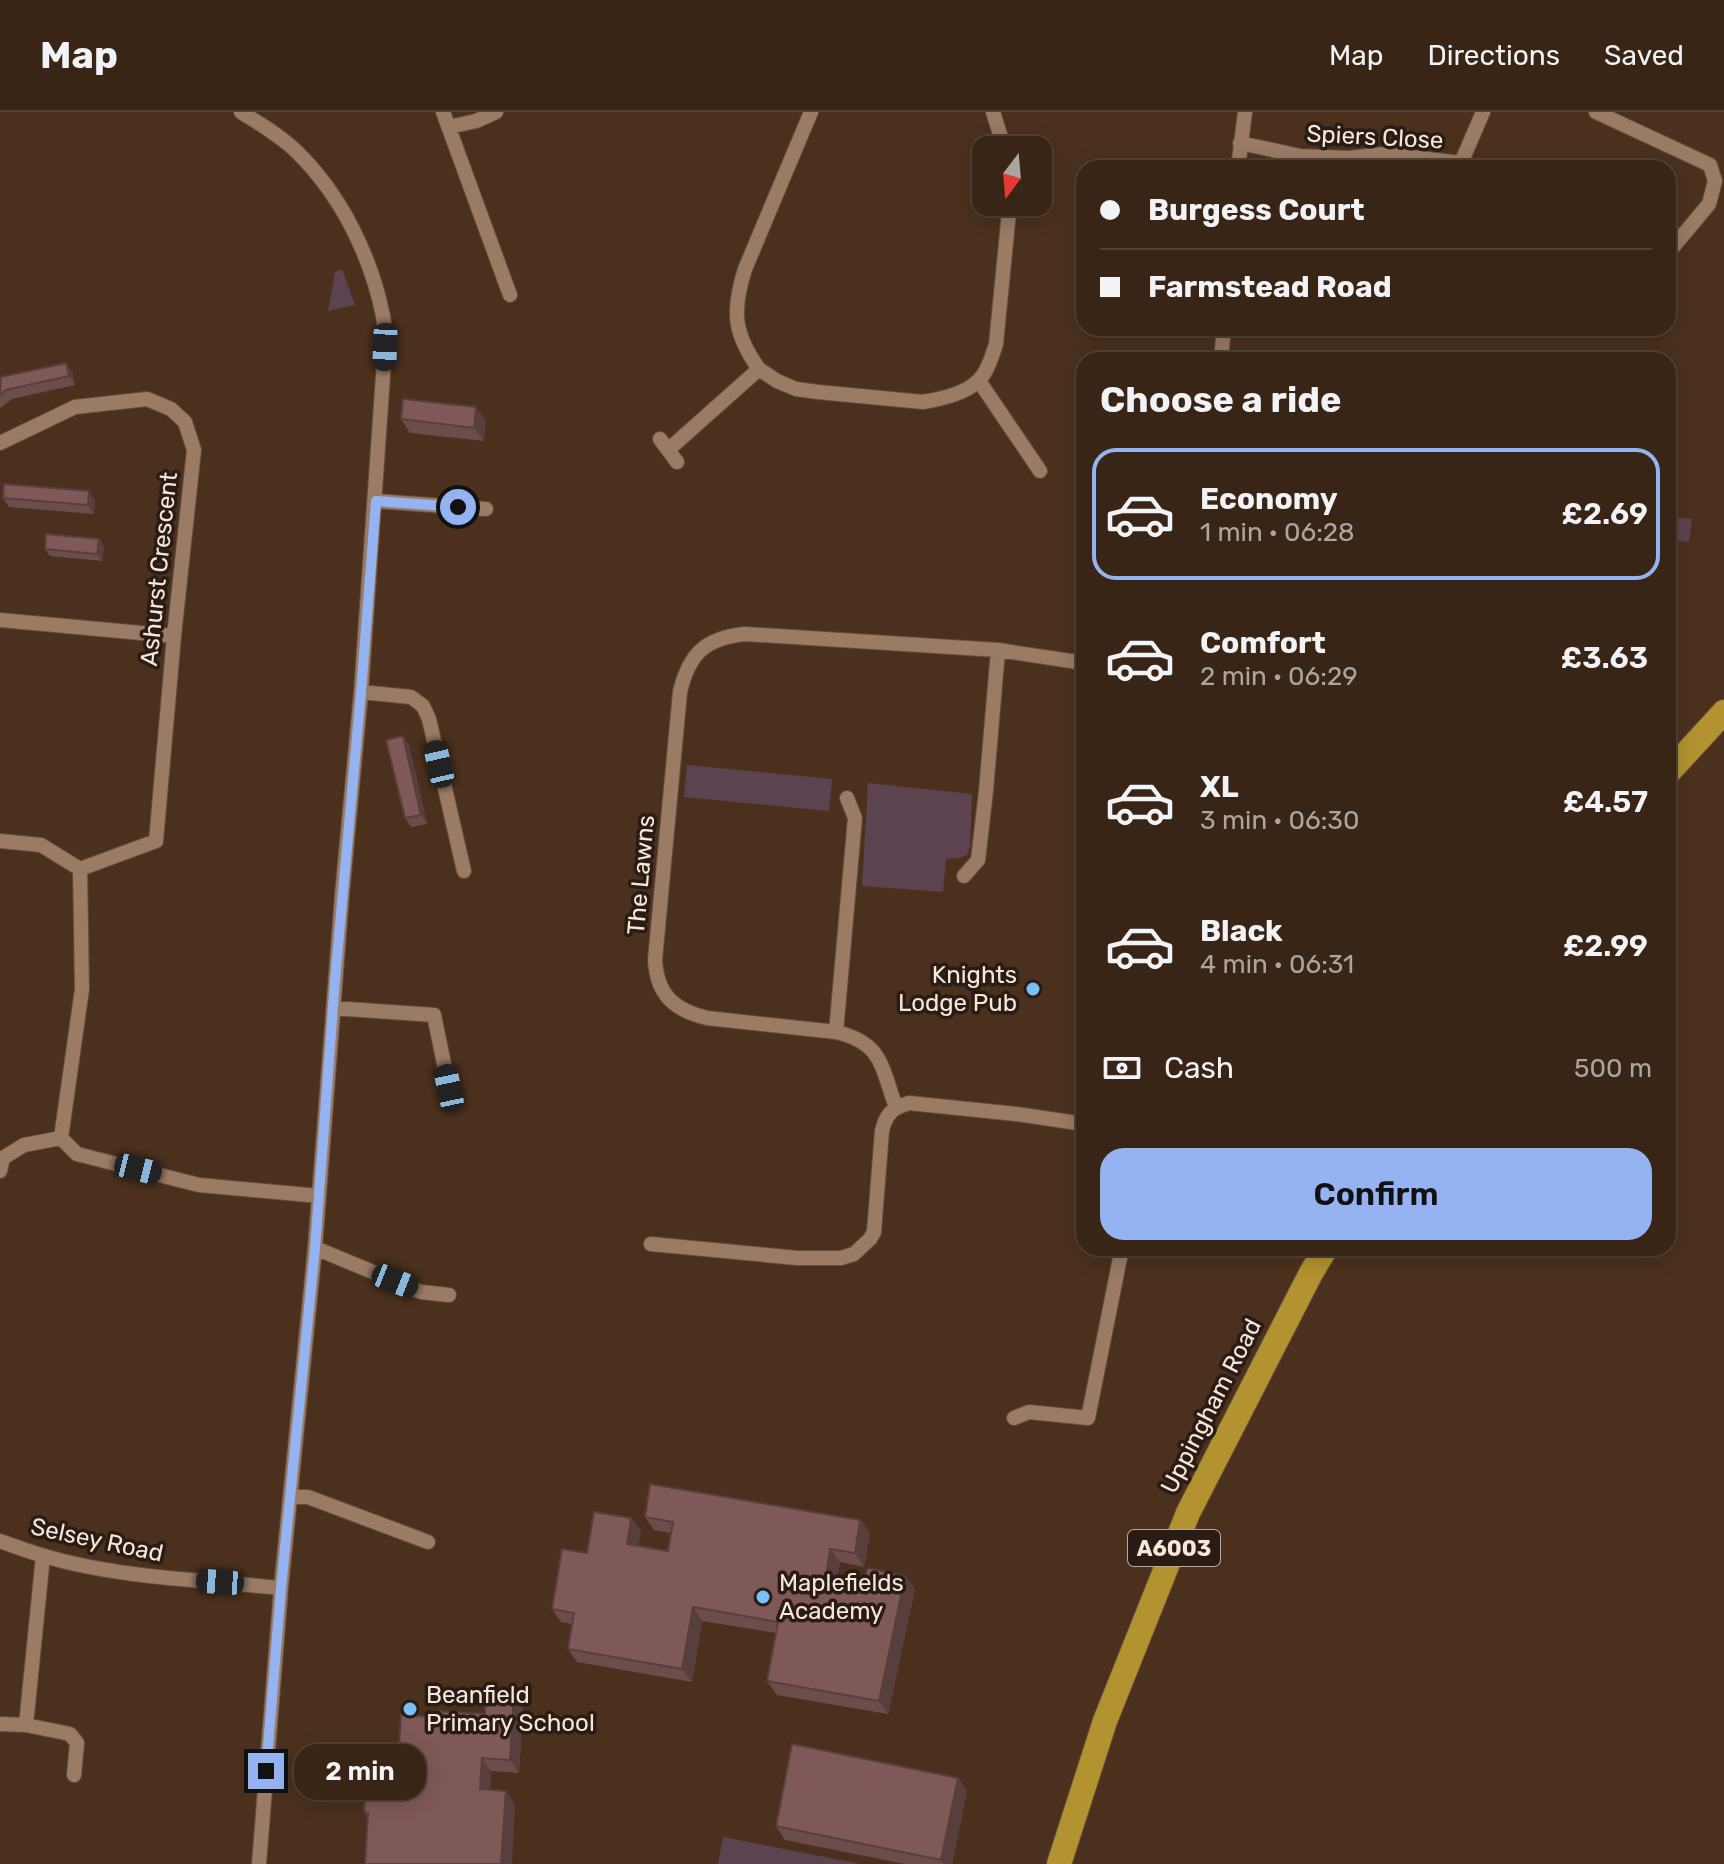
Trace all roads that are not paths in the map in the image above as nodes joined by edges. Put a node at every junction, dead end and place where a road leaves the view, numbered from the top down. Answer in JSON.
{"nodes":[{"id":1,"x":241,"y":112,"type":"edge"},
{"id":2,"x":443,"y":112,"type":"edge"},
{"id":3,"x":496,"y":112,"type":"edge"},
{"id":4,"x":811,"y":112,"type":"edge"},
{"id":5,"x":993,"y":112,"type":"edge"},
{"id":6,"x":1245,"y":112,"type":"edge"},
{"id":7,"x":1483,"y":112,"type":"edge"},
{"id":8,"x":1596,"y":112,"type":"edge"},
{"id":9,"x":449,"y":127,"type":"junction"},
{"id":10,"x":1001,"y":136,"type":"edge"},
{"id":11,"x":1240,"y":143,"type":"junction"},
{"id":12,"x":1239,"y":160,"type":"edge"},
{"id":13,"x":1427,"y":160,"type":"edge"},
{"id":14,"x":1464,"y":160,"type":"edge"},
{"id":15,"x":1009,"y":216,"type":"edge"},
{"id":16,"x":1676,"y":243,"type":"edge"},
{"id":17,"x":510,"y":295,"type":"dead end"},
{"id":18,"x":759,"y":369,"type":"junction"},
{"id":19,"x":979,"y":381,"type":"junction"},
{"id":20,"x":0,"y":443,"type":"edge"},
{"id":21,"x":669,"y":450,"type":"dead end"},
{"id":22,"x":1040,"y":471,"type":"dead end"},
{"id":23,"x":376,"y":501,"type":"junction"},
{"id":24,"x":486,"y":509,"type":"dead end"},
{"id":25,"x":0,"y":620,"type":"edge"},
{"id":26,"x":174,"y":636,"type":"junction"},
{"id":27,"x":998,"y":650,"type":"junction"},
{"id":28,"x":1076,"y":662,"type":"edge"},
{"id":29,"x":361,"y":692,"type":"junction"},
{"id":30,"x":1724,"y":712,"type":"edge"},
{"id":31,"x":1676,"y":764,"type":"edge"},
{"id":32,"x":847,"y":798,"type":"dead end"},
{"id":33,"x":0,"y":841,"type":"edge"},
{"id":34,"x":80,"y":869,"type":"junction"},
{"id":35,"x":464,"y":871,"type":"dead end"},
{"id":36,"x":964,"y":876,"type":"dead end"},
{"id":37,"x":333,"y":1008,"type":"junction"},
{"id":38,"x":836,"y":1032,"type":"junction"},
{"id":39,"x":449,"y":1088,"type":"dead end"},
{"id":40,"x":896,"y":1107,"type":"junction"},
{"id":41,"x":1076,"y":1123,"type":"edge"},
{"id":42,"x":61,"y":1138,"type":"junction"},
{"id":43,"x":0,"y":1171,"type":"edge"},
{"id":44,"x":319,"y":1196,"type":"junction"},
{"id":45,"x":651,"y":1244,"type":"dead end"},
{"id":46,"x":315,"y":1248,"type":"junction"},
{"id":47,"x":1120,"y":1256,"type":"edge"},
{"id":48,"x":1321,"y":1256,"type":"edge"},
{"id":49,"x":449,"y":1295,"type":"dead end"},
{"id":50,"x":1014,"y":1418,"type":"dead end"},
{"id":51,"x":291,"y":1497,"type":"junction"},
{"id":52,"x":0,"y":1541,"type":"edge"},
{"id":53,"x":428,"y":1542,"type":"dead end"},
{"id":54,"x":43,"y":1556,"type":"junction"},
{"id":55,"x":281,"y":1588,"type":"junction"},
{"id":56,"x":0,"y":1724,"type":"edge"},
{"id":57,"x":26,"y":1725,"type":"junction"},
{"id":58,"x":74,"y":1775,"type":"dead end"},
{"id":59,"x":259,"y":1864,"type":"edge"},
{"id":60,"x":1059,"y":1864,"type":"edge"}],
"edges":[{"from":1,"to":23,"type":"street"},
{"from":2,"to":9,"type":"street"},
{"from":3,"to":9,"type":"street"},
{"from":4,"to":18,"type":"street"},
{"from":5,"to":10,"type":"street"},
{"from":6,"to":11,"type":"street"},
{"from":7,"to":14,"type":"street","name":"Spiers Close"},
{"from":8,"to":16,"type":"street"},
{"from":9,"to":17,"type":"street"},
{"from":11,"to":12,"type":"street"},
{"from":11,"to":13,"type":"street","name":"Spiers Close"},
{"from":15,"to":19,"type":"street"},
{"from":18,"to":19,"type":"street"},
{"from":18,"to":21,"type":"street"},
{"from":19,"to":22,"type":"street"},
{"from":20,"to":26,"type":"street","name":"Ashurst Crescent"},
{"from":23,"to":24,"type":"street"},
{"from":23,"to":29,"type":"street"},
{"from":25,"to":26,"type":"street"},
{"from":26,"to":34,"type":"street","name":"Ashurst Crescent"},
{"from":27,"to":28,"type":"street","name":"The Lawns"},
{"from":27,"to":36,"type":"street"},
{"from":27,"to":38,"type":"street","name":"The Lawns"},
{"from":29,"to":35,"type":"street"},
{"from":29,"to":37,"type":"street"},
{"from":30,"to":31,"type":"highway"},
{"from":32,"to":38,"type":"street"},
{"from":33,"to":34,"type":"street"},
{"from":34,"to":42,"type":"street"},
{"from":37,"to":39,"type":"street"},
{"from":37,"to":44,"type":"street"},
{"from":38,"to":40,"type":"street","name":"The Lawns"},
{"from":40,"to":41,"type":"street"},
{"from":40,"to":45,"type":"street"},
{"from":42,"to":43,"type":"street"},
{"from":42,"to":44,"type":"street"},
{"from":44,"to":46,"type":"street"},
{"from":46,"to":49,"type":"street"},
{"from":46,"to":51,"type":"street"},
{"from":47,"to":50,"type":"street"},
{"from":48,"to":60,"type":"highway","name":"Uppingham Road","number":"A6003"},
{"from":51,"to":53,"type":"street"},
{"from":51,"to":55,"type":"street"},
{"from":52,"to":54,"type":"street","name":"Selsey Road"},
{"from":54,"to":55,"type":"street","name":"Selsey Road"},
{"from":54,"to":57,"type":"street"},
{"from":55,"to":59,"type":"street"},
{"from":56,"to":57,"type":"street"},
{"from":57,"to":58,"type":"street"}]}
